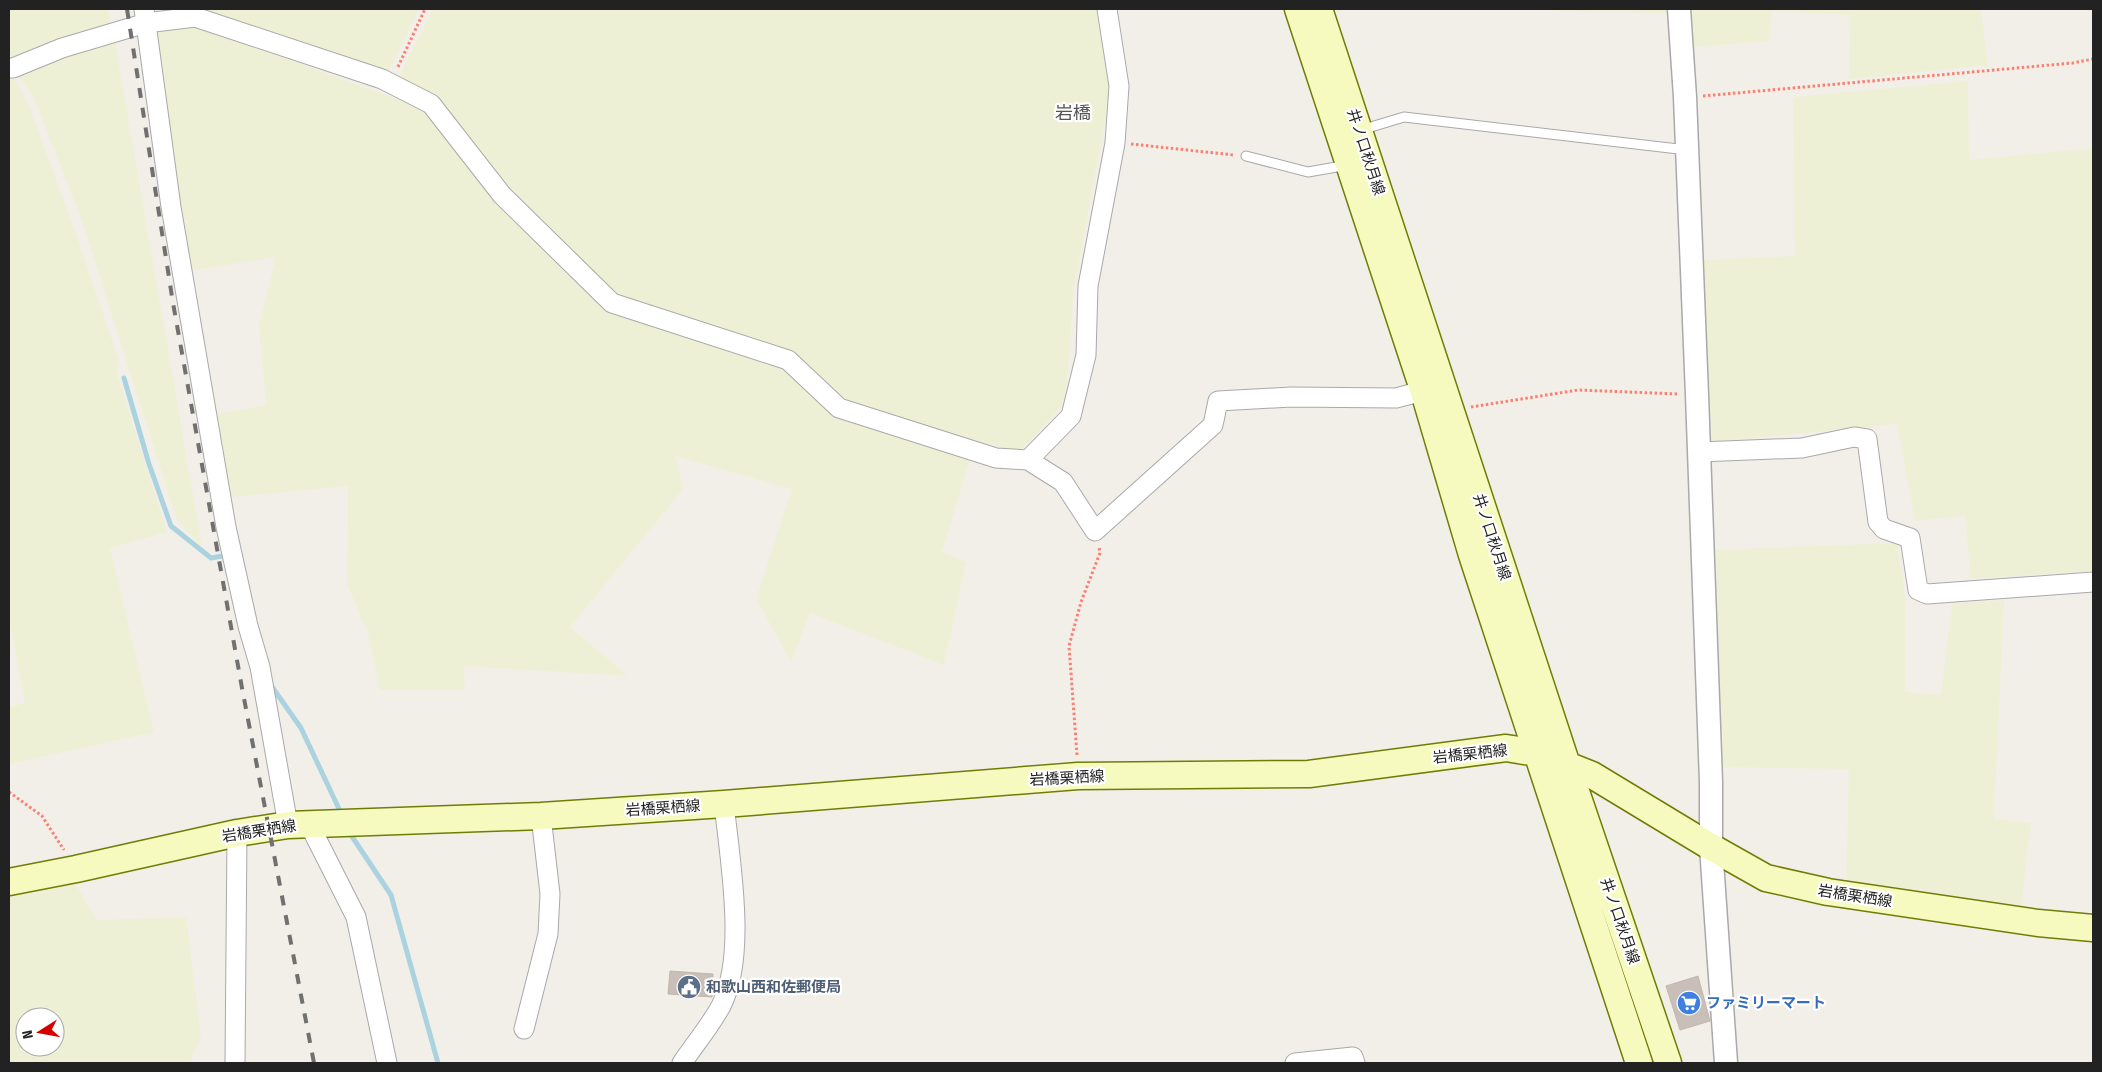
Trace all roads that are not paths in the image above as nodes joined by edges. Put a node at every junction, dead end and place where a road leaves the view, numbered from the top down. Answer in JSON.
{"nodes":[{"id":1,"x":1108,"y":9,"type":"edge"},
{"id":2,"x":1298,"y":9,"type":"edge"},
{"id":3,"x":1319,"y":9,"type":"edge"},
{"id":4,"x":1679,"y":9,"type":"edge"},
{"id":5,"x":145,"y":16,"type":"edge"},
{"id":6,"x":9,"y":68,"type":"edge"},
{"id":7,"x":1359,"y":130,"type":"junction"},
{"id":8,"x":1687,"y":150,"type":"junction"},
{"id":9,"x":1246,"y":156,"type":"road end"},
{"id":10,"x":1349,"y":165,"type":"junction"},
{"id":11,"x":1433,"y":388,"type":"junction"},
{"id":12,"x":1699,"y":452,"type":"junction"},
{"id":13,"x":1028,"y":460,"type":"junction"},
{"id":14,"x":2093,"y":582,"type":"edge"},
{"id":15,"x":1537,"y":753,"type":"junction"},
{"id":16,"x":1567,"y":765,"type":"junction"},
{"id":17,"x":724,"y":804,"type":"junction"},
{"id":18,"x":541,"y":816,"type":"junction"},
{"id":19,"x":299,"y":824,"type":"junction"},
{"id":20,"x":237,"y":833,"type":"junction"},
{"id":21,"x":1711,"y":847,"type":"junction"},
{"id":22,"x":9,"y":882,"type":"edge"},
{"id":23,"x":2093,"y":928,"type":"edge"},
{"id":24,"x":524,"y":1029,"type":"dead end"},
{"id":25,"x":235,"y":1063,"type":"edge"},
{"id":26,"x":387,"y":1063,"type":"edge"},
{"id":27,"x":682,"y":1063,"type":"edge"},
{"id":28,"x":1295,"y":1063,"type":"edge"},
{"id":29,"x":1355,"y":1063,"type":"edge"},
{"id":30,"x":1639,"y":1063,"type":"edge"},
{"id":31,"x":1668,"y":1063,"type":"edge"},
{"id":32,"x":1726,"y":1063,"type":"edge"}],
"edges":[{"from":1,"to":13,"type":"street"},
{"from":2,"to":10,"type":"main road","name":"井ノ口秋月線"},
{"from":3,"to":7,"type":"main road","name":"井ノ口秋月線"},
{"from":4,"to":8,"type":"street"},
{"from":5,"to":6,"type":"street"},
{"from":5,"to":13,"type":"street"},
{"from":5,"to":19,"type":"street"},
{"from":7,"to":8,"type":"lane"},
{"from":7,"to":11,"type":"main road","name":"井ノ口秋月線"},
{"from":8,"to":12,"type":"street"},
{"from":9,"to":10,"type":"lane"},
{"from":10,"to":11,"type":"main road","name":"井ノ口秋月線"},
{"from":11,"to":13,"type":"street"},
{"from":11,"to":15,"type":"main road","name":"井ノ口秋月線"},
{"from":11,"to":16,"type":"main road","name":"井ノ口秋月線"},
{"from":12,"to":14,"type":"street"},
{"from":12,"to":21,"type":"street"},
{"from":15,"to":16,"type":"main road","name":"岩橋栗栖線"},
{"from":15,"to":17,"type":"main road","name":"岩橋栗栖線"},
{"from":15,"to":30,"type":"main road","name":"井ノ口秋月線"},
{"from":16,"to":21,"type":"main road","name":"岩橋栗栖線"},
{"from":16,"to":31,"type":"main road","name":"井ノ口秋月線"},
{"from":17,"to":18,"type":"main road","name":"岩橋栗栖線"},
{"from":17,"to":27,"type":"street"},
{"from":18,"to":19,"type":"main road","name":"岩橋栗栖線"},
{"from":18,"to":24,"type":"street"},
{"from":19,"to":20,"type":"main road","name":"岩橋栗栖線"},
{"from":19,"to":26,"type":"street"},
{"from":20,"to":22,"type":"main road","name":"岩橋栗栖線"},
{"from":20,"to":25,"type":"street"},
{"from":21,"to":23,"type":"main road","name":"岩橋栗栖線"},
{"from":21,"to":32,"type":"street"},
{"from":28,"to":29,"type":"street"}]}
